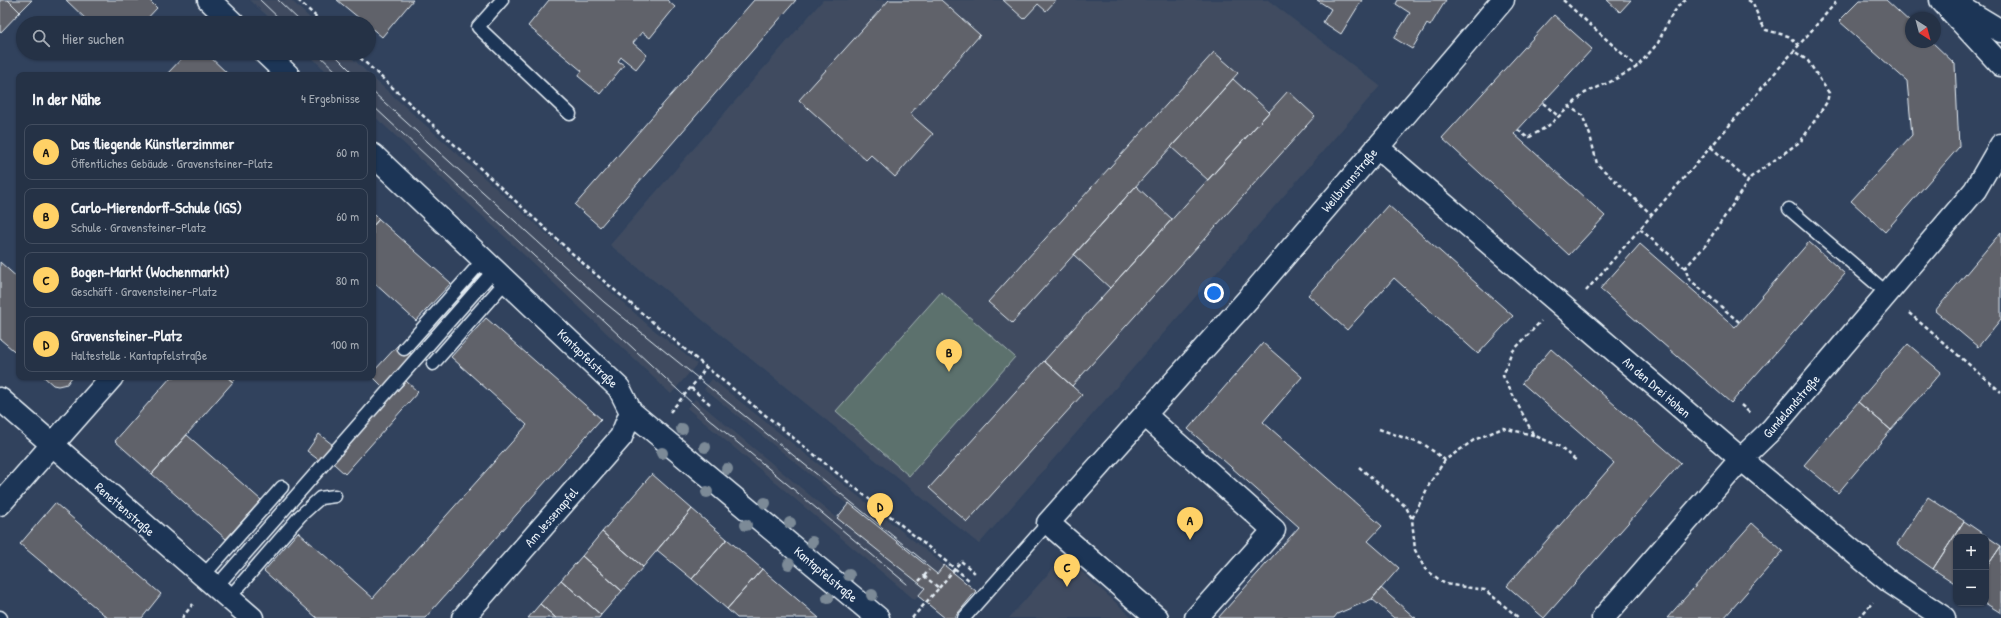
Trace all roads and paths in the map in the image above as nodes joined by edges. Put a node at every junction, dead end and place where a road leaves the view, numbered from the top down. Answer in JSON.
{"nodes":[{"id":1,"x":209,"y":0,"type":"edge"},
{"id":2,"x":298,"y":0,"type":"edge"},
{"id":3,"x":502,"y":0,"type":"edge"},
{"id":4,"x":1503,"y":0,"type":"edge"},
{"id":5,"x":1563,"y":0,"type":"edge"},
{"id":6,"x":1686,"y":0,"type":"edge"},
{"id":7,"x":1748,"y":0,"type":"edge"},
{"id":8,"x":1838,"y":0,"type":"edge"},
{"id":9,"x":1941,"y":0,"type":"edge"},
{"id":10,"x":1948,"y":0,"type":"edge"},
{"id":11,"x":226,"y":16,"type":"edge"},
{"id":12,"x":315,"y":16,"type":"edge"},
{"id":13,"x":2001,"y":31,"type":"edge"},
{"id":14,"x":1799,"y":45,"type":"junction"},
{"id":15,"x":1794,"y":50,"type":"junction"},
{"id":16,"x":272,"y":60,"type":"edge"},
{"id":17,"x":363,"y":60,"type":"edge"},
{"id":18,"x":2001,"y":65,"type":"edge"},
{"id":19,"x":1637,"y":67,"type":"junction"},
{"id":20,"x":285,"y":72,"type":"edge"},
{"id":21,"x":376,"y":72,"type":"edge"},
{"id":22,"x":376,"y":72,"type":"edge"},
{"id":23,"x":1543,"y":103,"type":"dead end"},
{"id":24,"x":1568,"y":106,"type":"junction"},
{"id":25,"x":570,"y":114,"type":"dead end"},
{"id":26,"x":1558,"y":116,"type":"junction"},
{"id":27,"x":1518,"y":130,"type":"dead end"},
{"id":28,"x":2001,"y":145,"type":"edge"},
{"id":29,"x":1377,"y":146,"type":"junction"},
{"id":30,"x":1711,"y":147,"type":"junction"},
{"id":31,"x":376,"y":158,"type":"edge"},
{"id":32,"x":2001,"y":170,"type":"edge"},
{"id":33,"x":1748,"y":181,"type":"junction"},
{"id":34,"x":1975,"y":190,"type":"junction"},
{"id":35,"x":1789,"y":209,"type":"dead end"},
{"id":36,"x":1652,"y":215,"type":"junction"},
{"id":37,"x":1640,"y":229,"type":"junction"},
{"id":38,"x":1685,"y":268,"type":"junction"},
{"id":39,"x":496,"y":269,"type":"junction"},
{"id":40,"x":1888,"y":294,"type":"junction"},
{"id":41,"x":1564,"y":307,"type":"junction"},
{"id":42,"x":1909,"y":313,"type":"dead end"},
{"id":43,"x":1739,"y":322,"type":"dead end"},
{"id":44,"x":404,"y":349,"type":"dead end"},
{"id":45,"x":434,"y":364,"type":"dead end"},
{"id":46,"x":706,"y":367,"type":"junction"},
{"id":47,"x":109,"y":380,"type":"edge"},
{"id":48,"x":691,"y":388,"type":"junction"},
{"id":49,"x":2001,"y":392,"type":"edge"},
{"id":50,"x":0,"y":399,"type":"edge"},
{"id":51,"x":710,"y":404,"type":"dead end"},
{"id":52,"x":631,"y":412,"type":"junction"},
{"id":53,"x":1145,"y":415,"type":"junction"},
{"id":54,"x":1379,"y":429,"type":"dead end"},
{"id":55,"x":655,"y":430,"type":"junction"},
{"id":56,"x":1533,"y":435,"type":"junction"},
{"id":57,"x":52,"y":445,"type":"junction"},
{"id":58,"x":1741,"y":459,"type":"junction"},
{"id":59,"x":1445,"y":460,"type":"junction"},
{"id":60,"x":1577,"y":461,"type":"dead end"},
{"id":61,"x":1359,"y":467,"type":"dead end"},
{"id":62,"x":282,"y":487,"type":"dead end"},
{"id":63,"x":336,"y":496,"type":"dead end"},
{"id":64,"x":0,"y":504,"type":"edge"},
{"id":65,"x":1412,"y":519,"type":"junction"},
{"id":66,"x":1048,"y":523,"type":"junction"},
{"id":67,"x":955,"y":568,"type":"junction"},
{"id":68,"x":929,"y":570,"type":"dead end"},
{"id":69,"x":924,"y":576,"type":"junction"},
{"id":70,"x":919,"y":581,"type":"dead end"},
{"id":71,"x":216,"y":587,"type":"junction"},
{"id":72,"x":939,"y":588,"type":"junction"},
{"id":73,"x":983,"y":591,"type":"junction"},
{"id":74,"x":193,"y":604,"type":"dead end"},
{"id":75,"x":182,"y":618,"type":"edge"},
{"id":76,"x":252,"y":618,"type":"edge"},
{"id":77,"x":464,"y":618,"type":"edge"},
{"id":78,"x":878,"y":618,"type":"edge"},
{"id":79,"x":912,"y":618,"type":"edge"},
{"id":80,"x":964,"y":618,"type":"edge"},
{"id":81,"x":1157,"y":618,"type":"edge"},
{"id":82,"x":1196,"y":618,"type":"edge"},
{"id":83,"x":1519,"y":618,"type":"edge"},
{"id":84,"x":1604,"y":618,"type":"edge"},
{"id":85,"x":1944,"y":618,"type":"edge"}],
"edges":[{"from":1,"to":11,"type":"street"},
{"from":2,"to":12,"type":"path"},
{"from":3,"to":25,"type":"lane"},
{"from":4,"to":29,"type":"street","name":"Weilbrunnstraße"},
{"from":5,"to":19,"type":"path"},
{"from":6,"to":19,"type":"path"},
{"from":7,"to":14,"type":"path"},
{"from":8,"to":14,"type":"path"},
{"from":9,"to":18,"type":"street"},
{"from":10,"to":13,"type":"street"},
{"from":14,"to":15,"type":"path"},
{"from":15,"to":30,"type":"path"},
{"from":15,"to":33,"type":"path"},
{"from":16,"to":20,"type":"street"},
{"from":17,"to":22,"type":"path"},
{"from":19,"to":24,"type":"path"},
{"from":21,"to":46,"type":"path"},
{"from":23,"to":26,"type":"path"},
{"from":24,"to":26,"type":"path"},
{"from":24,"to":36,"type":"path"},
{"from":26,"to":27,"type":"path"},
{"from":28,"to":34,"type":"street","name":"Gundelandstraße"},
{"from":29,"to":41,"type":"street","name":"An den Drei Hohen"},
{"from":29,"to":53,"type":"street","name":"Weilbrunnstraße"},
{"from":30,"to":33,"type":"path"},
{"from":30,"to":36,"type":"path"},
{"from":31,"to":39,"type":"street","name":"Kantapfelstraße"},
{"from":32,"to":34,"type":"street","name":"Gundelandstraße"},
{"from":33,"to":38,"type":"path"},
{"from":34,"to":40,"type":"street","name":"Gundelandstraße"},
{"from":35,"to":40,"type":"lane"},
{"from":36,"to":37,"type":"path"},
{"from":37,"to":38,"type":"path"},
{"from":37,"to":41,"type":"path"},
{"from":38,"to":43,"type":"path"},
{"from":39,"to":44,"type":"lane"},
{"from":39,"to":45,"type":"lane"},
{"from":39,"to":52,"type":"street","name":"Kantapfelstraße"},
{"from":39,"to":71,"type":"lane"},
{"from":40,"to":58,"type":"street","name":"Gundelandstraße"},
{"from":41,"to":56,"type":"path"},
{"from":41,"to":58,"type":"street","name":"An den Drei Hohen"},
{"from":42,"to":49,"type":"path"},
{"from":46,"to":48,"type":"path"},
{"from":46,"to":67,"type":"path"},
{"from":47,"to":57,"type":"street"},
{"from":48,"to":51,"type":"path"},
{"from":48,"to":55,"type":"path"},
{"from":50,"to":57,"type":"street","name":"Renettenstraße"},
{"from":52,"to":55,"type":"street","name":"Kantapfelstraße"},
{"from":52,"to":77,"type":"street","name":"Am Jessenapfel"},
{"from":53,"to":66,"type":"street","name":"Weilbrunnstraße"},
{"from":53,"to":82,"type":"street"},
{"from":54,"to":59,"type":"path"},
{"from":55,"to":78,"type":"street","name":"Kantapfelstraße"},
{"from":56,"to":59,"type":"path"},
{"from":56,"to":60,"type":"path"},
{"from":57,"to":64,"type":"street"},
{"from":57,"to":71,"type":"street","name":"Renettenstraße"},
{"from":58,"to":84,"type":"street","name":"Gundelandstraße"},
{"from":58,"to":85,"type":"street","name":"An den Drei Hohen"},
{"from":59,"to":65,"type":"path"},
{"from":61,"to":65,"type":"path"},
{"from":62,"to":71,"type":"lane"},
{"from":63,"to":71,"type":"lane"},
{"from":65,"to":83,"type":"path"},
{"from":66,"to":73,"type":"lane"},
{"from":66,"to":81,"type":"street"},
{"from":67,"to":72,"type":"path"},
{"from":67,"to":73,"type":"path"},
{"from":67,"to":73,"type":"path"},
{"from":68,"to":69,"type":"path"},
{"from":69,"to":70,"type":"path"},
{"from":69,"to":72,"type":"path"},
{"from":71,"to":76,"type":"street","name":"Renettenstraße"},
{"from":72,"to":79,"type":"path"},
{"from":73,"to":80,"type":"lane"},
{"from":74,"to":75,"type":"path"}]}
